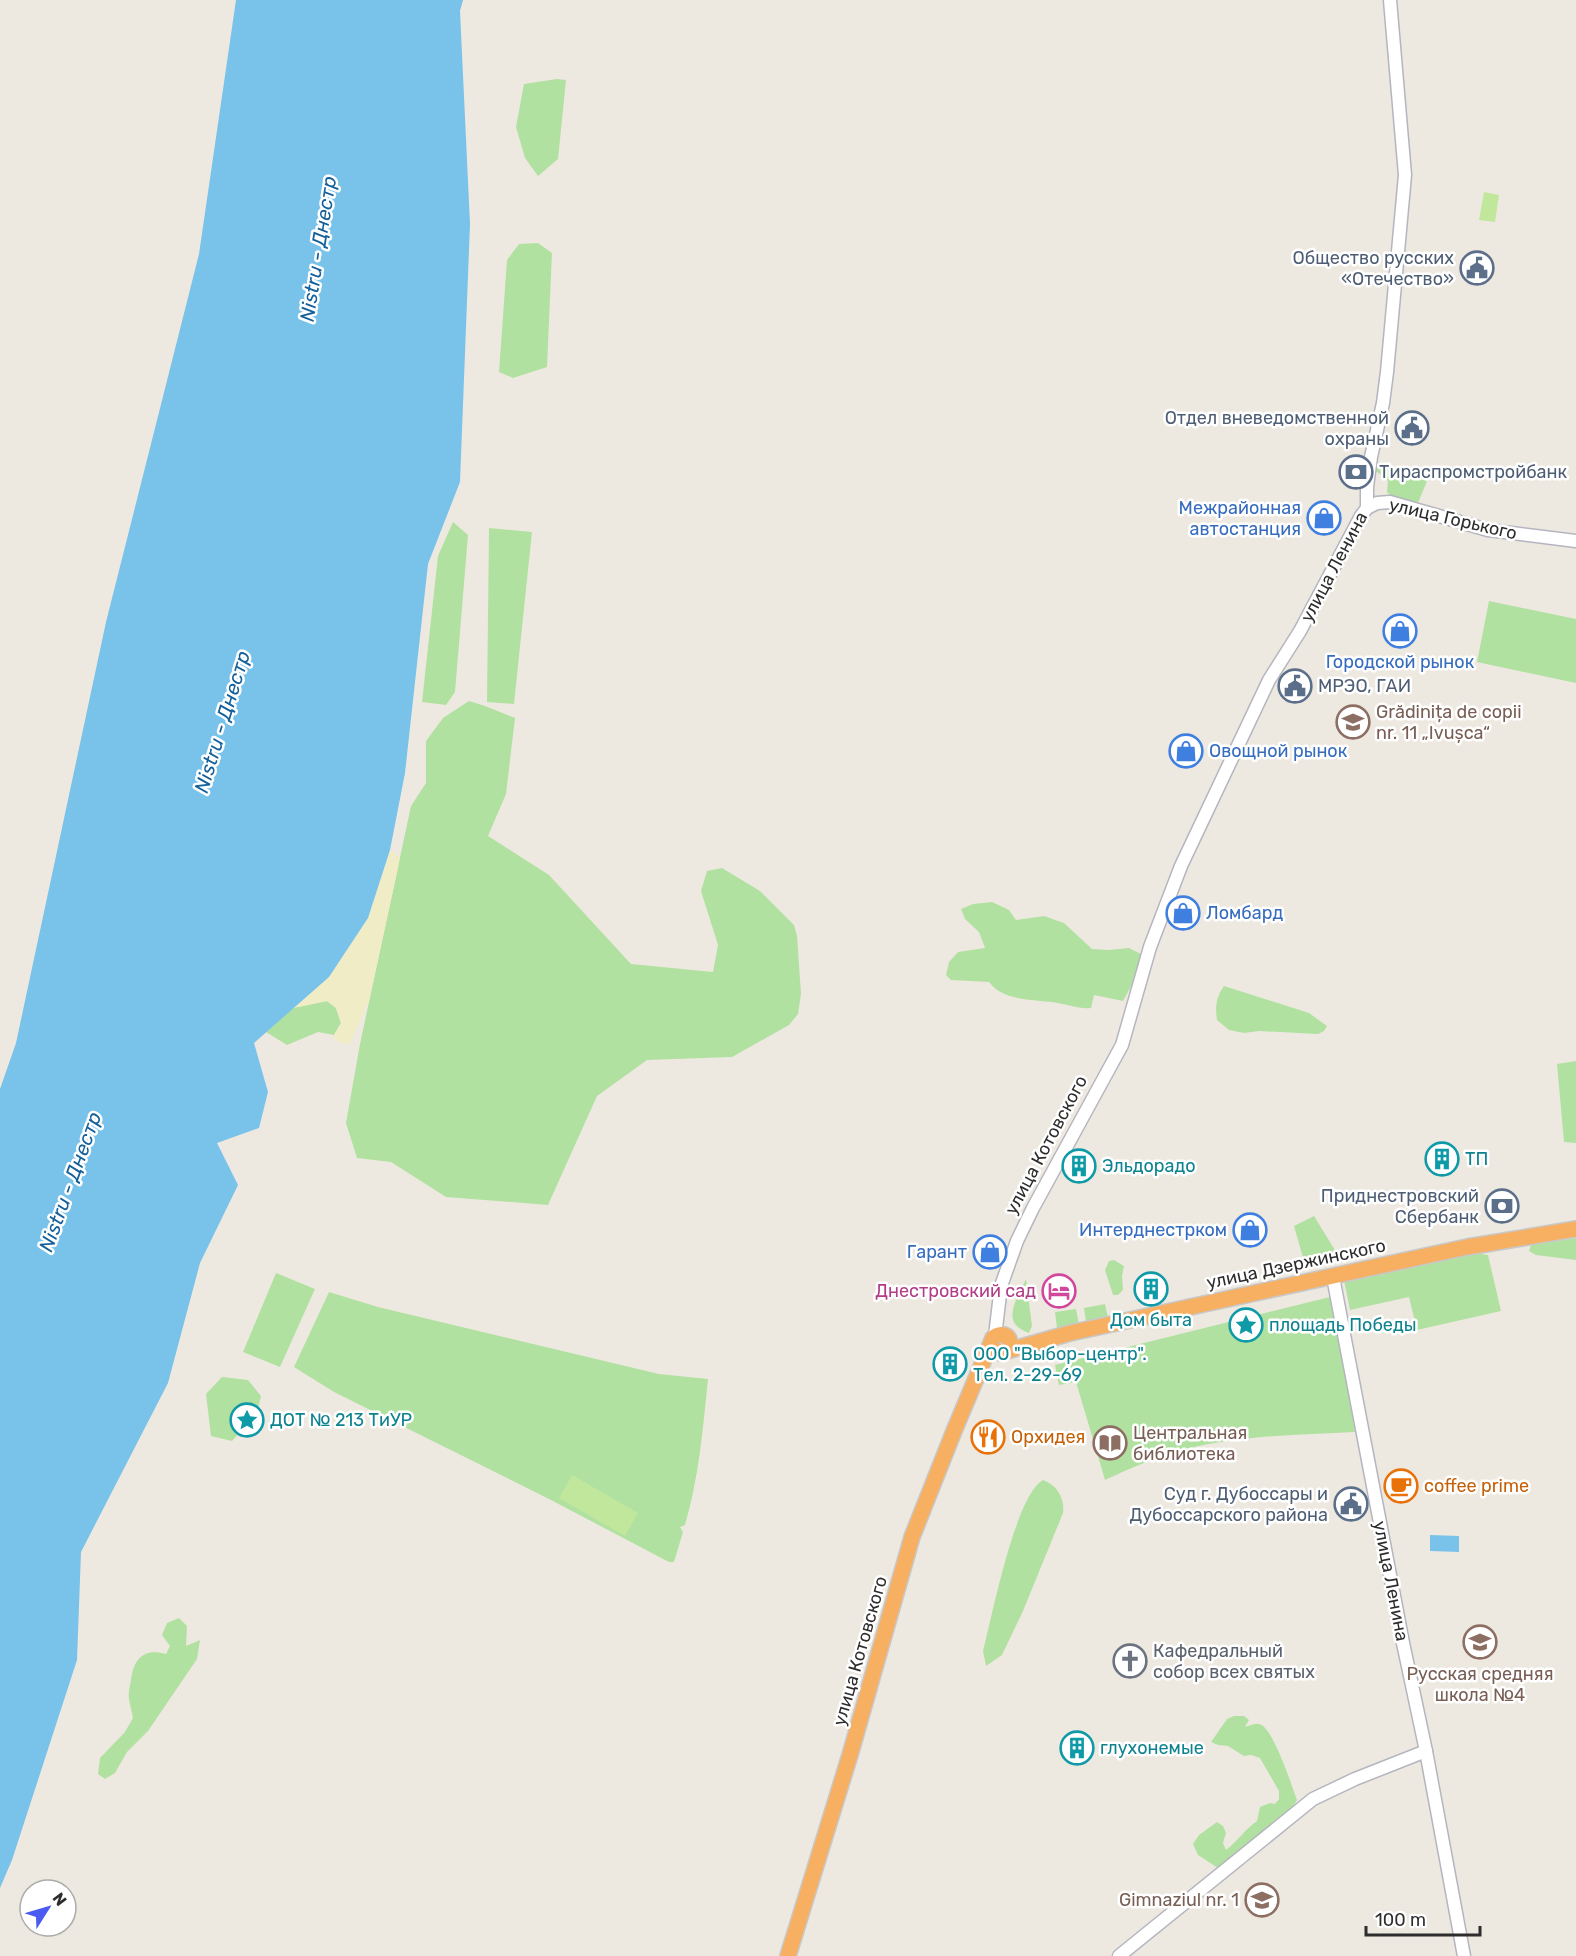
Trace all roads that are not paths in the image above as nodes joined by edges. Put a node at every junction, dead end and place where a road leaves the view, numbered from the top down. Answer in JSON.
{"nodes":[{"id":1,"x":1390,"y":0,"type":"edge"},
{"id":2,"x":1367,"y":508,"type":"junction"},
{"id":3,"x":1576,"y":541,"type":"edge"},
{"id":4,"x":1138,"y":993,"type":"joint"},
{"id":5,"x":1576,"y":1229,"type":"edge"},
{"id":6,"x":1333,"y":1277,"type":"junction"},
{"id":7,"x":1001,"y":1343,"type":"junction"},
{"id":8,"x":1426,"y":1751,"type":"junction"},
{"id":9,"x":788,"y":1956,"type":"edge"},
{"id":10,"x":1119,"y":1956,"type":"edge"},
{"id":11,"x":1464,"y":1956,"type":"edge"}],
"edges":[{"from":1,"to":2,"type":"street","name":"улица Ленина"},
{"from":2,"to":3,"type":"street","name":"улица Горького"},
{"from":2,"to":4,"type":"street","name":"улица Ленина"},
{"from":4,"to":7,"type":"street","name":"улица Котовского"},
{"from":5,"to":6,"type":"highway","name":"улица Дзержинского"},
{"from":6,"to":7,"type":"highway","name":"улица Дзержинского"},
{"from":6,"to":8,"type":"street","name":"улица Ленина"},
{"from":7,"to":9,"type":"highway","name":"улица Котовского"},
{"from":8,"to":10,"type":"street"},
{"from":8,"to":11,"type":"street","name":"улица Ленина"}]}
